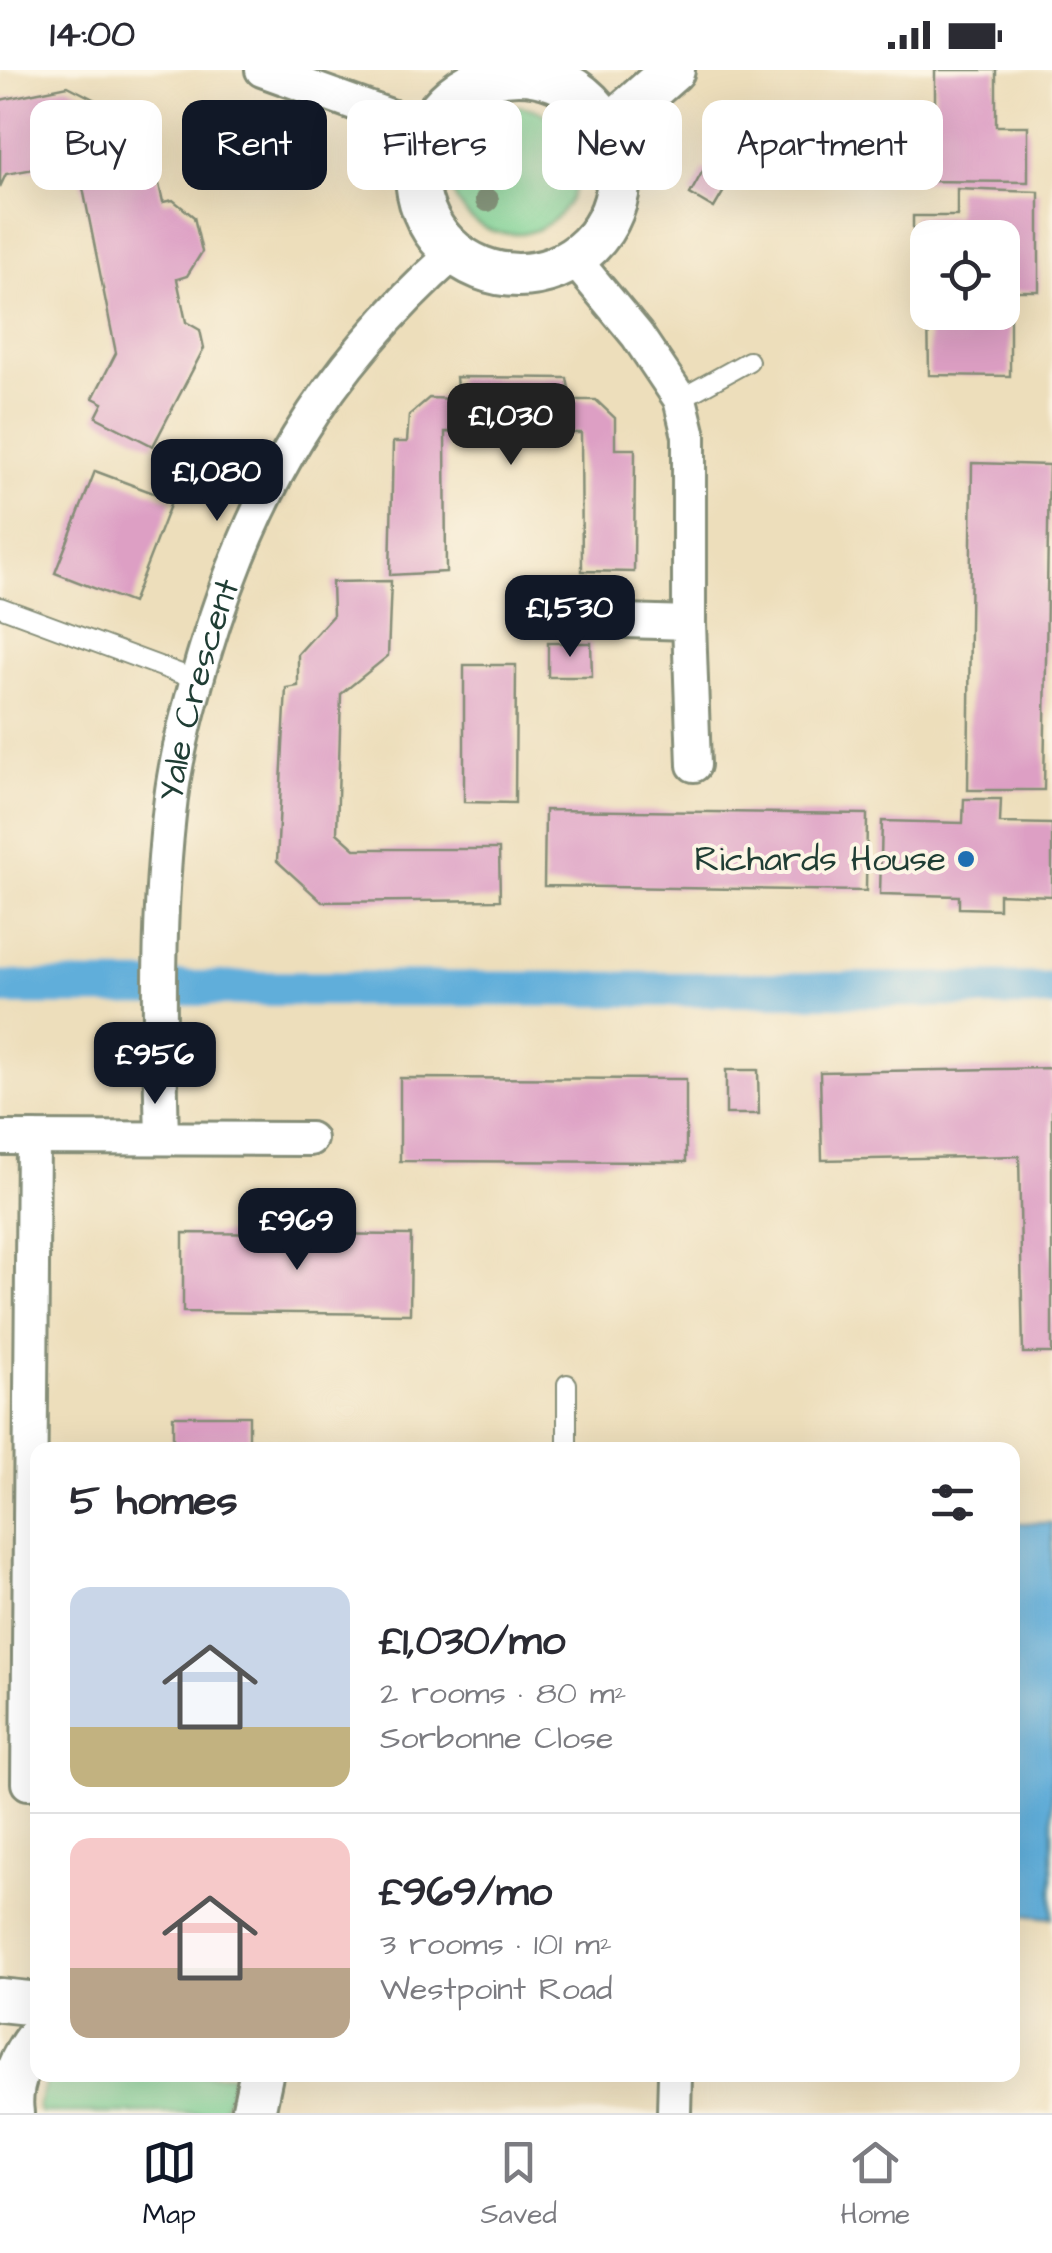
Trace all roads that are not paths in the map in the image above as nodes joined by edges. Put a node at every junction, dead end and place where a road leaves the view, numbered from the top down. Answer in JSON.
{"nodes":[{"id":1,"x":262,"y":70,"type":"edge"},
{"id":2,"x":673,"y":70,"type":"edge"},
{"id":3,"x":507,"y":71,"type":"edge"},
{"id":4,"x":447,"y":100,"type":"edge"},
{"id":5,"x":588,"y":100,"type":"edge"},
{"id":6,"x":639,"y":100,"type":"edge"},
{"id":7,"x":347,"y":101,"type":"edge"},
{"id":8,"x":418,"y":190,"type":"edge"},
{"id":9,"x":618,"y":190,"type":"edge"},
{"id":10,"x":454,"y":254,"type":"junction"},
{"id":11,"x":574,"y":259,"type":"junction"},
{"id":12,"x":749,"y":361,"type":"dead end"},
{"id":13,"x":680,"y":399,"type":"junction"},
{"id":14,"x":0,"y":608,"type":"edge"},
{"id":15,"x":625,"y":621,"type":"dead end"},
{"id":16,"x":689,"y":623,"type":"junction"},
{"id":17,"x":197,"y":680,"type":"junction"},
{"id":18,"x":694,"y":765,"type":"dead end"},
{"id":19,"x":16,"y":1138,"type":"edge"},
{"id":20,"x":162,"y":1138,"type":"junction"},
{"id":21,"x":310,"y":1139,"type":"dead end"},
{"id":22,"x":567,"y":1384,"type":"dead end"},
{"id":23,"x":567,"y":1442,"type":"edge"},
{"id":24,"x":14,"y":1708,"type":"edge"},
{"id":25,"x":30,"y":1759,"type":"edge"},
{"id":26,"x":0,"y":2000,"type":"edge"},
{"id":27,"x":30,"y":2003,"type":"edge"},
{"id":28,"x":30,"y":2046,"type":"edge"},
{"id":29,"x":260,"y":2082,"type":"edge"},
{"id":30,"x":675,"y":2082,"type":"edge"},
{"id":31,"x":7,"y":2103,"type":"edge"},
{"id":32,"x":253,"y":2113,"type":"edge"},
{"id":33,"x":674,"y":2113,"type":"edge"}],
"edges":[{"from":1,"to":7,"type":"street"},
{"from":2,"to":6,"type":"street"},
{"from":3,"to":4,"type":"street"},
{"from":3,"to":5,"type":"street"},
{"from":8,"to":10,"type":"street"},
{"from":9,"to":11,"type":"street"},
{"from":10,"to":11,"type":"street"},
{"from":10,"to":17,"type":"street","name":"Yale Crescent"},
{"from":11,"to":13,"type":"street"},
{"from":12,"to":13,"type":"lane"},
{"from":13,"to":16,"type":"street"},
{"from":14,"to":17,"type":"lane"},
{"from":15,"to":16,"type":"street"},
{"from":16,"to":18,"type":"street"},
{"from":17,"to":20,"type":"street","name":"Yale Crescent"},
{"from":19,"to":20,"type":"street"},
{"from":19,"to":24,"type":"street"},
{"from":20,"to":21,"type":"street"},
{"from":22,"to":23,"type":"lane"},
{"from":24,"to":25,"type":"street"},
{"from":26,"to":27,"type":"street"},
{"from":28,"to":31,"type":"street"},
{"from":29,"to":32,"type":"street"},
{"from":30,"to":33,"type":"street"}]}
